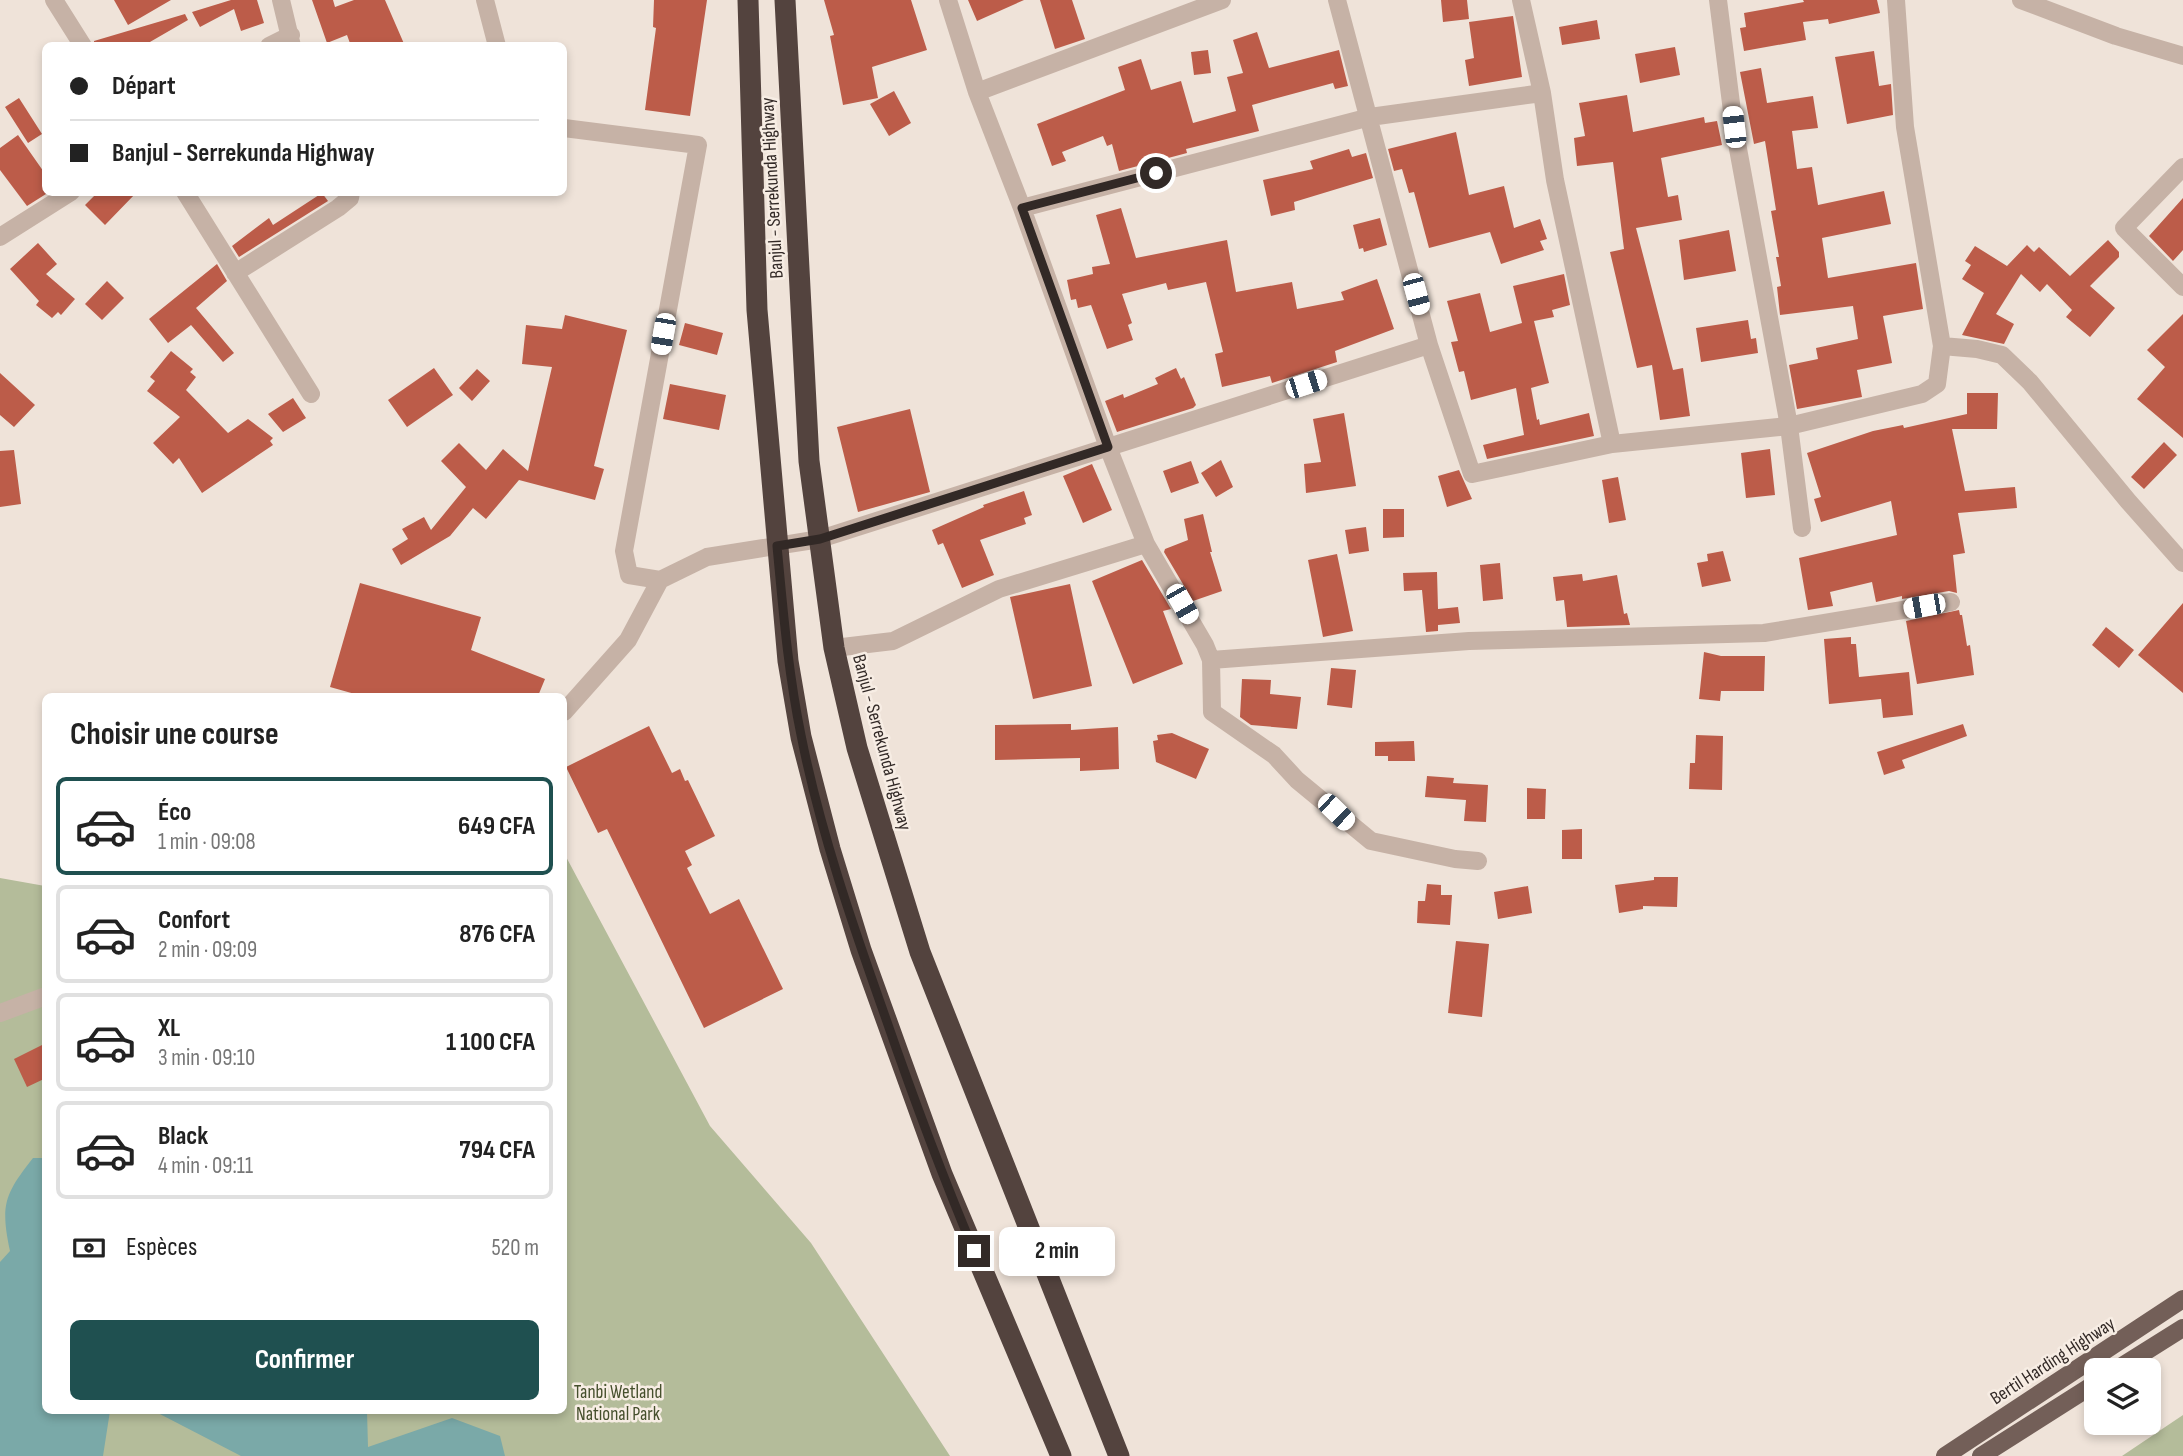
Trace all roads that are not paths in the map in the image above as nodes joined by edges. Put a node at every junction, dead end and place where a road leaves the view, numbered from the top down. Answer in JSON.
{"nodes":[{"id":1,"x":54,"y":0,"type":"edge"},
{"id":2,"x":281,"y":0,"type":"edge"},
{"id":3,"x":485,"y":0,"type":"edge"},
{"id":4,"x":748,"y":0,"type":"edge"},
{"id":5,"x":785,"y":0,"type":"edge"},
{"id":6,"x":948,"y":0,"type":"edge"},
{"id":7,"x":1222,"y":0,"type":"edge"},
{"id":8,"x":1337,"y":0,"type":"edge"},
{"id":9,"x":1521,"y":0,"type":"edge"},
{"id":10,"x":1718,"y":0,"type":"edge"},
{"id":11,"x":1896,"y":0,"type":"edge"},
{"id":12,"x":2021,"y":0,"type":"edge"},
{"id":13,"x":291,"y":41,"type":"edge"},
{"id":14,"x":80,"y":42,"type":"edge"},
{"id":15,"x":496,"y":42,"type":"edge"},
{"id":16,"x":2183,"y":56,"type":"edge"},
{"id":17,"x":976,"y":92,"type":"junction"},
{"id":18,"x":1542,"y":93,"type":"junction"},
{"id":19,"x":1370,"y":117,"type":"junction"},
{"id":20,"x":567,"y":128,"type":"edge"},
{"id":21,"x":2183,"y":167,"type":"edge"},
{"id":22,"x":65,"y":196,"type":"edge"},
{"id":23,"x":187,"y":196,"type":"edge"},
{"id":24,"x":349,"y":196,"type":"edge"},
{"id":25,"x":1022,"y":208,"type":"junction"},
{"id":26,"x":0,"y":237,"type":"edge"},
{"id":27,"x":235,"y":273,"type":"junction"},
{"id":28,"x":2183,"y":288,"type":"edge"},
{"id":29,"x":1429,"y":345,"type":"junction"},
{"id":30,"x":1942,"y":346,"type":"junction"},
{"id":31,"x":311,"y":394,"type":"dead end"},
{"id":32,"x":1789,"y":426,"type":"junction"},
{"id":33,"x":1612,"y":444,"type":"junction"},
{"id":34,"x":1108,"y":447,"type":"junction"},
{"id":35,"x":1802,"y":528,"type":"dead end"},
{"id":36,"x":820,"y":539,"type":"junction"},
{"id":37,"x":1146,"y":544,"type":"junction"},
{"id":38,"x":777,"y":546,"type":"junction"},
{"id":39,"x":2183,"y":563,"type":"edge"},
{"id":40,"x":660,"y":580,"type":"junction"},
{"id":41,"x":1951,"y":602,"type":"dead end"},
{"id":42,"x":834,"y":648,"type":"junction"},
{"id":43,"x":1211,"y":660,"type":"junction"},
{"id":44,"x":567,"y":709,"type":"edge"},
{"id":45,"x":1478,"y":861,"type":"dead end"},
{"id":46,"x":42,"y":997,"type":"edge"},
{"id":47,"x":0,"y":1013,"type":"edge"},
{"id":48,"x":2183,"y":1299,"type":"edge"},
{"id":49,"x":2183,"y":1328,"type":"edge"},
{"id":50,"x":2135,"y":1358,"type":"edge"},
{"id":51,"x":2084,"y":1391,"type":"edge"},
{"id":52,"x":1061,"y":1456,"type":"edge"},
{"id":53,"x":1119,"y":1456,"type":"edge"},
{"id":54,"x":1945,"y":1456,"type":"edge"},
{"id":55,"x":1981,"y":1456,"type":"edge"}],
"edges":[{"from":1,"to":14,"type":"street"},
{"from":2,"to":13,"type":"street"},
{"from":3,"to":15,"type":"street"},
{"from":4,"to":38,"type":"highway","name":"Banjul - Serrekunda Highway"},
{"from":5,"to":36,"type":"highway","name":"Banjul - Serrekunda Highway"},
{"from":6,"to":17,"type":"street"},
{"from":7,"to":17,"type":"street"},
{"from":8,"to":19,"type":"street"},
{"from":9,"to":18,"type":"street"},
{"from":10,"to":32,"type":"street"},
{"from":11,"to":30,"type":"street"},
{"from":12,"to":16,"type":"street"},
{"from":17,"to":25,"type":"street"},
{"from":18,"to":19,"type":"street"},
{"from":18,"to":33,"type":"street"},
{"from":19,"to":25,"type":"street"},
{"from":19,"to":29,"type":"street"},
{"from":20,"to":40,"type":"street"},
{"from":21,"to":28,"type":"street"},
{"from":22,"to":26,"type":"street"},
{"from":23,"to":27,"type":"street"},
{"from":24,"to":27,"type":"street"},
{"from":25,"to":34,"type":"street"},
{"from":27,"to":31,"type":"street"},
{"from":29,"to":33,"type":"street"},
{"from":29,"to":34,"type":"street"},
{"from":30,"to":32,"type":"street"},
{"from":30,"to":39,"type":"street"},
{"from":32,"to":33,"type":"street"},
{"from":32,"to":35,"type":"street"},
{"from":34,"to":36,"type":"street"},
{"from":34,"to":37,"type":"street"},
{"from":36,"to":38,"type":"street"},
{"from":36,"to":42,"type":"highway","name":"Banjul - Serrekunda Highway"},
{"from":37,"to":42,"type":"street"},
{"from":37,"to":43,"type":"street"},
{"from":38,"to":40,"type":"street"},
{"from":38,"to":52,"type":"highway","name":"Banjul - Serrekunda Highway"},
{"from":40,"to":44,"type":"street"},
{"from":41,"to":43,"type":"street"},
{"from":42,"to":53,"type":"highway","name":"Banjul - Serrekunda Highway"},
{"from":43,"to":45,"type":"street"},
{"from":46,"to":47,"type":"street"},
{"from":48,"to":54,"type":"main road","name":"Bertil Harding Highway"},
{"from":49,"to":50,"type":"main road"},
{"from":51,"to":55,"type":"main road"}]}
